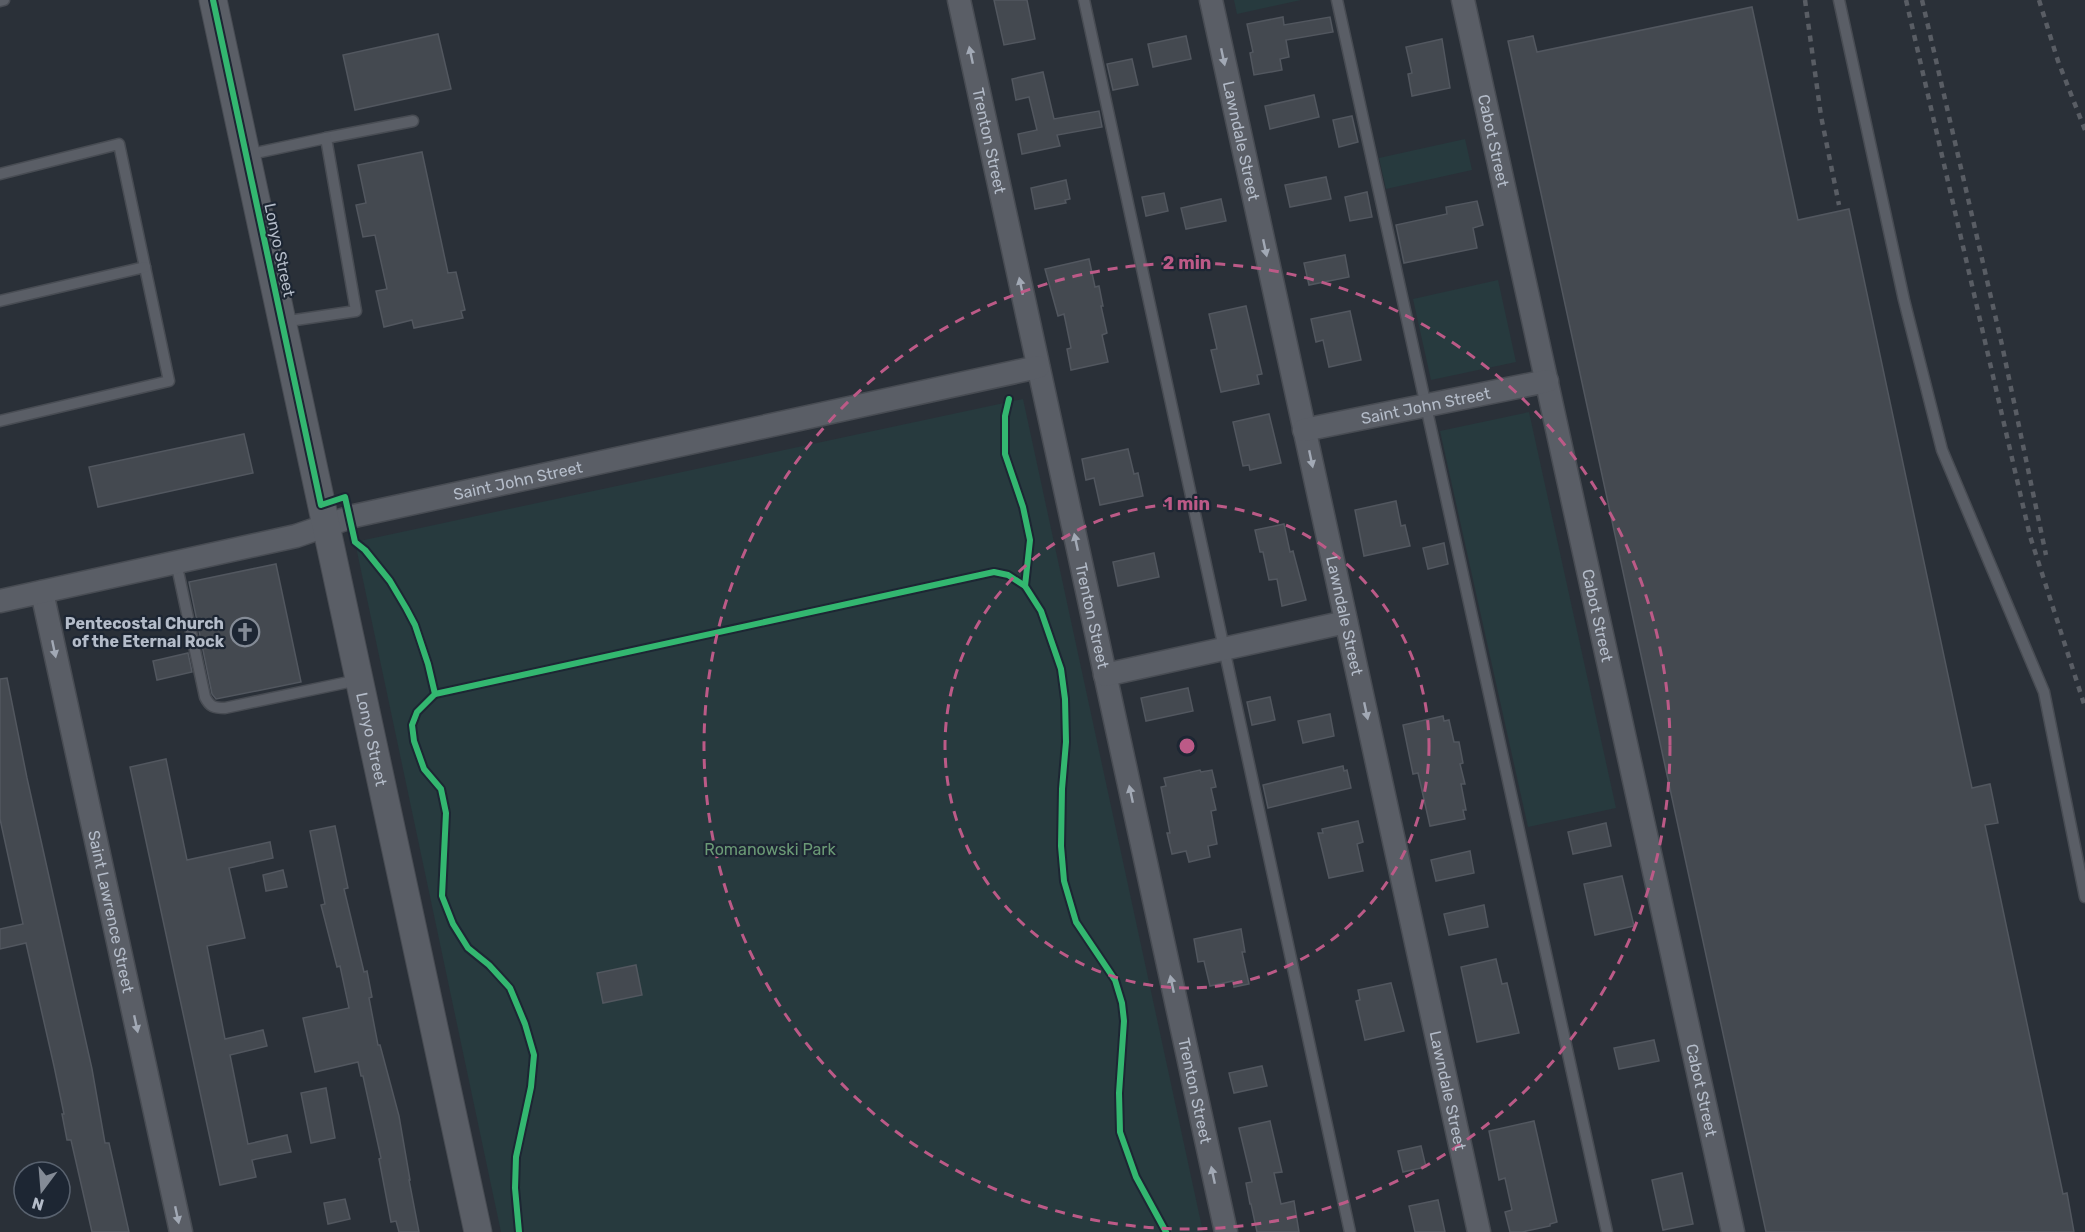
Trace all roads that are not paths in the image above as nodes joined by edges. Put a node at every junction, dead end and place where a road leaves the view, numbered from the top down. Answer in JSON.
{"nodes":[{"id":1,"x":213,"y":0,"type":"edge"},
{"id":2,"x":959,"y":0,"type":"edge"},
{"id":3,"x":1084,"y":0,"type":"edge"},
{"id":4,"x":1210,"y":0,"type":"edge"},
{"id":5,"x":1336,"y":0,"type":"edge"},
{"id":6,"x":1463,"y":0,"type":"edge"},
{"id":7,"x":1839,"y":0,"type":"edge"},
{"id":8,"x":413,"y":121,"type":"dead end"},
{"id":9,"x":326,"y":138,"type":"junction"},
{"id":10,"x":246,"y":154,"type":"junction"},
{"id":11,"x":0,"y":174,"type":"edge"},
{"id":12,"x":145,"y":267,"type":"junction"},
{"id":13,"x":0,"y":301,"type":"edge"},
{"id":14,"x":282,"y":322,"type":"junction"},
{"id":15,"x":1038,"y":367,"type":"junction"},
{"id":16,"x":1547,"y":381,"type":"junction"},
{"id":17,"x":1424,"y":405,"type":"junction"},
{"id":18,"x":0,"y":421,"type":"edge"},
{"id":19,"x":1304,"y":430,"type":"junction"},
{"id":20,"x":326,"y":526,"type":"junction"},
{"id":21,"x":176,"y":562,"type":"junction"},
{"id":22,"x":42,"y":592,"type":"junction"},
{"id":23,"x":0,"y":601,"type":"edge"},
{"id":24,"x":1346,"y":622,"type":"junction"},
{"id":25,"x":1225,"y":649,"type":"junction"},
{"id":26,"x":1105,"y":675,"type":"junction"},
{"id":27,"x":358,"y":680,"type":"junction"},
{"id":28,"x":2085,"y":897,"type":"edge"},
{"id":29,"x":181,"y":1232,"type":"edge"},
{"id":30,"x":478,"y":1232,"type":"edge"},
{"id":31,"x":1226,"y":1232,"type":"edge"},
{"id":32,"x":1350,"y":1232,"type":"edge"},
{"id":33,"x":1479,"y":1232,"type":"edge"},
{"id":34,"x":1607,"y":1232,"type":"edge"},
{"id":35,"x":1733,"y":1232,"type":"edge"}],
"edges":[{"from":1,"to":10,"type":"street","name":"Lonyo Street"},
{"from":15,"to":2,"type":"street","name":"Trenton Street","one_way":true},
{"from":3,"to":25,"type":"lane"},
{"from":4,"to":19,"type":"street","name":"Lawndale Street","one_way":true},
{"from":5,"to":17,"type":"lane"},
{"from":6,"to":16,"type":"street","name":"Cabot Street"},
{"from":7,"to":28,"type":"lane"},
{"from":8,"to":9,"type":"lane"},
{"from":9,"to":10,"type":"lane"},
{"from":9,"to":14,"type":"lane"},
{"from":10,"to":14,"type":"street","name":"Lonyo Street"},
{"from":11,"to":12,"type":"lane"},
{"from":12,"to":13,"type":"lane"},
{"from":12,"to":18,"type":"lane"},
{"from":14,"to":20,"type":"street","name":"Lonyo Street"},
{"from":15,"to":20,"type":"street","name":"Saint John Street"},
{"from":26,"to":15,"type":"street","name":"Trenton Street","one_way":true},
{"from":16,"to":17,"type":"street","name":"Saint John Street"},
{"from":16,"to":35,"type":"street","name":"Cabot Street"},
{"from":17,"to":19,"type":"street","name":"Saint John Street"},
{"from":17,"to":34,"type":"lane"},
{"from":19,"to":24,"type":"street","name":"Lawndale Street","one_way":true},
{"from":20,"to":21,"type":"street","name":"Saint John Street"},
{"from":20,"to":27,"type":"street","name":"Lonyo Street"},
{"from":21,"to":22,"type":"street","name":"Saint John Street"},
{"from":21,"to":27,"type":"lane"},
{"from":22,"to":23,"type":"street","name":"Saint John Street"},
{"from":22,"to":29,"type":"street","name":"Saint Lawrence Street","one_way":true},
{"from":24,"to":25,"type":"street"},
{"from":24,"to":33,"type":"street","name":"Lawndale Street","one_way":true},
{"from":25,"to":26,"type":"street"},
{"from":25,"to":32,"type":"lane"},
{"from":31,"to":26,"type":"street","name":"Trenton Street","one_way":true},
{"from":27,"to":30,"type":"street","name":"Lonyo Street"}]}
